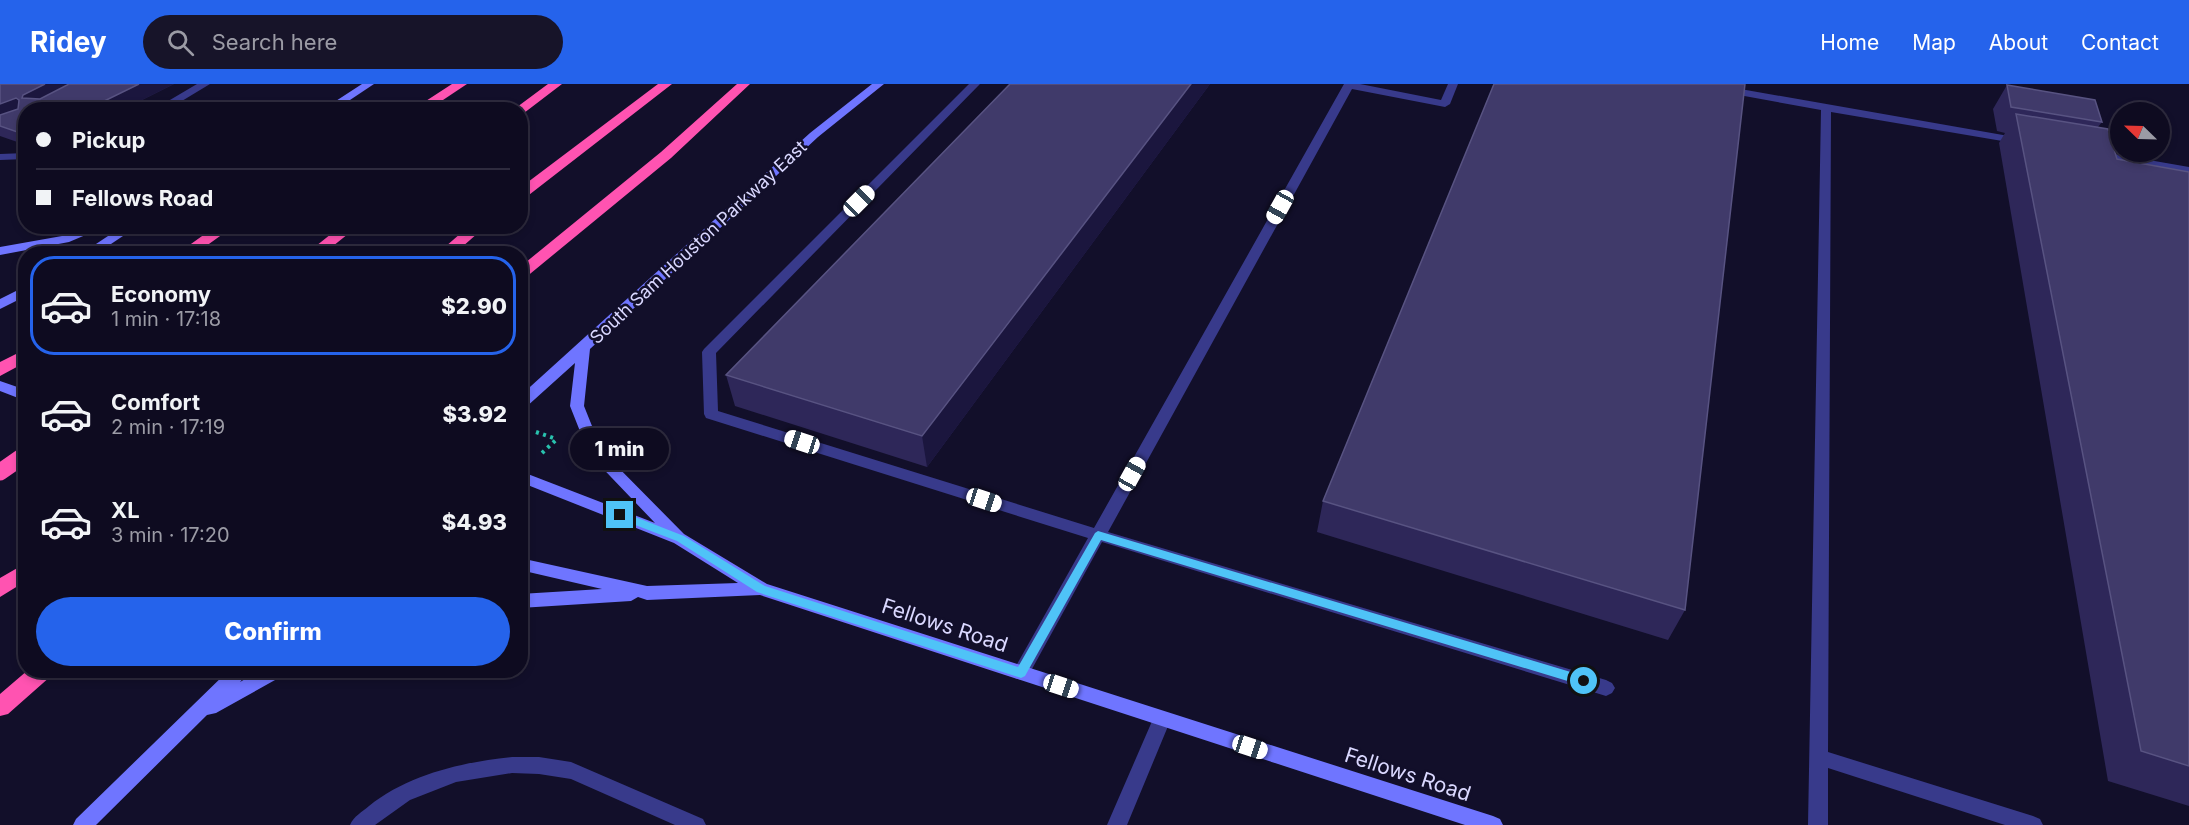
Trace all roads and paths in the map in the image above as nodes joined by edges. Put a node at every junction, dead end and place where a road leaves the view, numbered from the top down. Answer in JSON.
{"nodes":[{"id":1,"x":206,"y":84,"type":"edge"},
{"id":2,"x":369,"y":84,"type":"edge"},
{"id":3,"x":461,"y":84,"type":"edge"},
{"id":4,"x":556,"y":84,"type":"edge"},
{"id":5,"x":666,"y":84,"type":"edge"},
{"id":6,"x":744,"y":84,"type":"edge"},
{"id":7,"x":879,"y":84,"type":"edge"},
{"id":8,"x":975,"y":84,"type":"edge"},
{"id":9,"x":1349,"y":84,"type":"edge"},
{"id":10,"x":1453,"y":84,"type":"edge"},
{"id":11,"x":1695,"y":84,"type":"edge"},
{"id":12,"x":173,"y":102,"type":"edge"},
{"id":13,"x":340,"y":102,"type":"edge"},
{"id":14,"x":431,"y":102,"type":"edge"},
{"id":15,"x":528,"y":104,"type":"edge"},
{"id":16,"x":1826,"y":108,"type":"junction"},
{"id":17,"x":2037,"y":144,"type":"edge"},
{"id":18,"x":2084,"y":152,"type":"edge"},
{"id":19,"x":18,"y":157,"type":"edge"},
{"id":20,"x":0,"y":158,"type":"edge"},
{"id":21,"x":2189,"y":170,"type":"edge"},
{"id":22,"x":528,"y":189,"type":"edge"},
{"id":23,"x":79,"y":234,"type":"edge"},
{"id":24,"x":119,"y":234,"type":"edge"},
{"id":25,"x":215,"y":234,"type":"edge"},
{"id":26,"x":340,"y":234,"type":"edge"},
{"id":27,"x":469,"y":234,"type":"edge"},
{"id":28,"x":27,"y":246,"type":"edge"},
{"id":29,"x":100,"y":246,"type":"edge"},
{"id":30,"x":196,"y":246,"type":"edge"},
{"id":31,"x":324,"y":246,"type":"edge"},
{"id":32,"x":454,"y":246,"type":"edge"},
{"id":33,"x":18,"y":248,"type":"edge"},
{"id":34,"x":0,"y":251,"type":"edge"},
{"id":35,"x":528,"y":268,"type":"edge"},
{"id":36,"x":0,"y":291,"type":"edge"},
{"id":37,"x":18,"y":294,"type":"edge"},
{"id":38,"x":18,"y":297,"type":"edge"},
{"id":39,"x":0,"y":306,"type":"edge"},
{"id":40,"x":583,"y":348,"type":"junction"},
{"id":41,"x":18,"y":359,"type":"edge"},
{"id":42,"x":0,"y":370,"type":"edge"},
{"id":43,"x":0,"y":386,"type":"edge"},
{"id":44,"x":18,"y":393,"type":"edge"},
{"id":45,"x":528,"y":398,"type":"edge"},
{"id":46,"x":536,"y":432,"type":"dead end"},
{"id":47,"x":539,"y":456,"type":"dead end"},
{"id":48,"x":18,"y":460,"type":"edge"},
{"id":49,"x":0,"y":472,"type":"edge"},
{"id":50,"x":528,"y":479,"type":"edge"},
{"id":51,"x":1098,"y":535,"type":"junction"},
{"id":52,"x":680,"y":539,"type":"junction"},
{"id":53,"x":528,"y":566,"type":"edge"},
{"id":54,"x":18,"y":576,"type":"edge"},
{"id":55,"x":0,"y":589,"type":"edge"},
{"id":56,"x":761,"y":589,"type":"junction"},
{"id":57,"x":647,"y":593,"type":"junction"},
{"id":58,"x":528,"y":601,"type":"edge"},
{"id":59,"x":1021,"y":673,"type":"junction"},
{"id":60,"x":34,"y":678,"type":"edge"},
{"id":61,"x":233,"y":678,"type":"edge"},
{"id":62,"x":264,"y":678,"type":"edge"},
{"id":63,"x":1606,"y":688,"type":"dead end"},
{"id":64,"x":0,"y":707,"type":"edge"},
{"id":65,"x":192,"y":719,"type":"junction"},
{"id":66,"x":1162,"y":719,"type":"junction"},
{"id":67,"x":1819,"y":757,"type":"junction"},
{"id":68,"x":83,"y":825,"type":"edge"},
{"id":69,"x":360,"y":825,"type":"edge"},
{"id":70,"x":696,"y":825,"type":"edge"},
{"id":71,"x":1117,"y":825,"type":"edge"},
{"id":72,"x":1493,"y":825,"type":"edge"},
{"id":73,"x":1818,"y":825,"type":"edge"},
{"id":74,"x":2033,"y":825,"type":"edge"}],
"edges":[{"from":1,"to":12,"type":"lane"},
{"from":2,"to":13,"type":"main road"},
{"from":3,"to":14,"type":"highway"},
{"from":4,"to":15,"type":"highway"},
{"from":5,"to":22,"type":"highway"},
{"from":6,"to":35,"type":"highway"},
{"from":7,"to":40,"type":"main road","name":"South Sam Houston Parkway East"},
{"from":8,"to":51,"type":"lane"},
{"from":9,"to":10,"type":"lane"},
{"from":9,"to":51,"type":"lane"},
{"from":11,"to":16,"type":"lane"},
{"from":16,"to":17,"type":"lane"},
{"from":16,"to":67,"type":"lane"},
{"from":18,"to":21,"type":"lane"},
{"from":19,"to":20,"type":"lane"},
{"from":23,"to":28,"type":"main road"},
{"from":24,"to":29,"type":"main road"},
{"from":25,"to":30,"type":"highway"},
{"from":26,"to":31,"type":"highway"},
{"from":27,"to":32,"type":"highway"},
{"from":33,"to":34,"type":"main road"},
{"from":36,"to":37,"type":"main road"},
{"from":38,"to":39,"type":"main road"},
{"from":40,"to":45,"type":"main road","name":"South Sam Houston Parkway East"},
{"from":40,"to":52,"type":"main road"},
{"from":41,"to":42,"type":"highway"},
{"from":43,"to":44,"type":"main road"},
{"from":46,"to":47,"type":"path"},
{"from":48,"to":49,"type":"highway","bridge":true},
{"from":50,"to":52,"type":"main road","name":"Fellows Road"},
{"from":51,"to":59,"type":"lane"},
{"from":51,"to":63,"type":"lane"},
{"from":52,"to":56,"type":"main road","name":"Fellows Road"},
{"from":53,"to":57,"type":"main road","name":"Fellows Road"},
{"from":54,"to":55,"type":"highway"},
{"from":56,"to":57,"type":"main road","name":"Fellows Road"},
{"from":56,"to":59,"type":"main road","name":"Fellows Road"},
{"from":57,"to":58,"type":"main road"},
{"from":59,"to":66,"type":"main road","name":"Fellows Road"},
{"from":60,"to":64,"type":"highway"},
{"from":61,"to":65,"type":"main road"},
{"from":62,"to":65,"type":"main road"},
{"from":65,"to":68,"type":"main road"},
{"from":66,"to":71,"type":"lane"},
{"from":66,"to":72,"type":"main road","name":"Fellows Road"},
{"from":67,"to":73,"type":"lane"},
{"from":67,"to":74,"type":"lane"},
{"from":69,"to":70,"type":"lane"}]}
